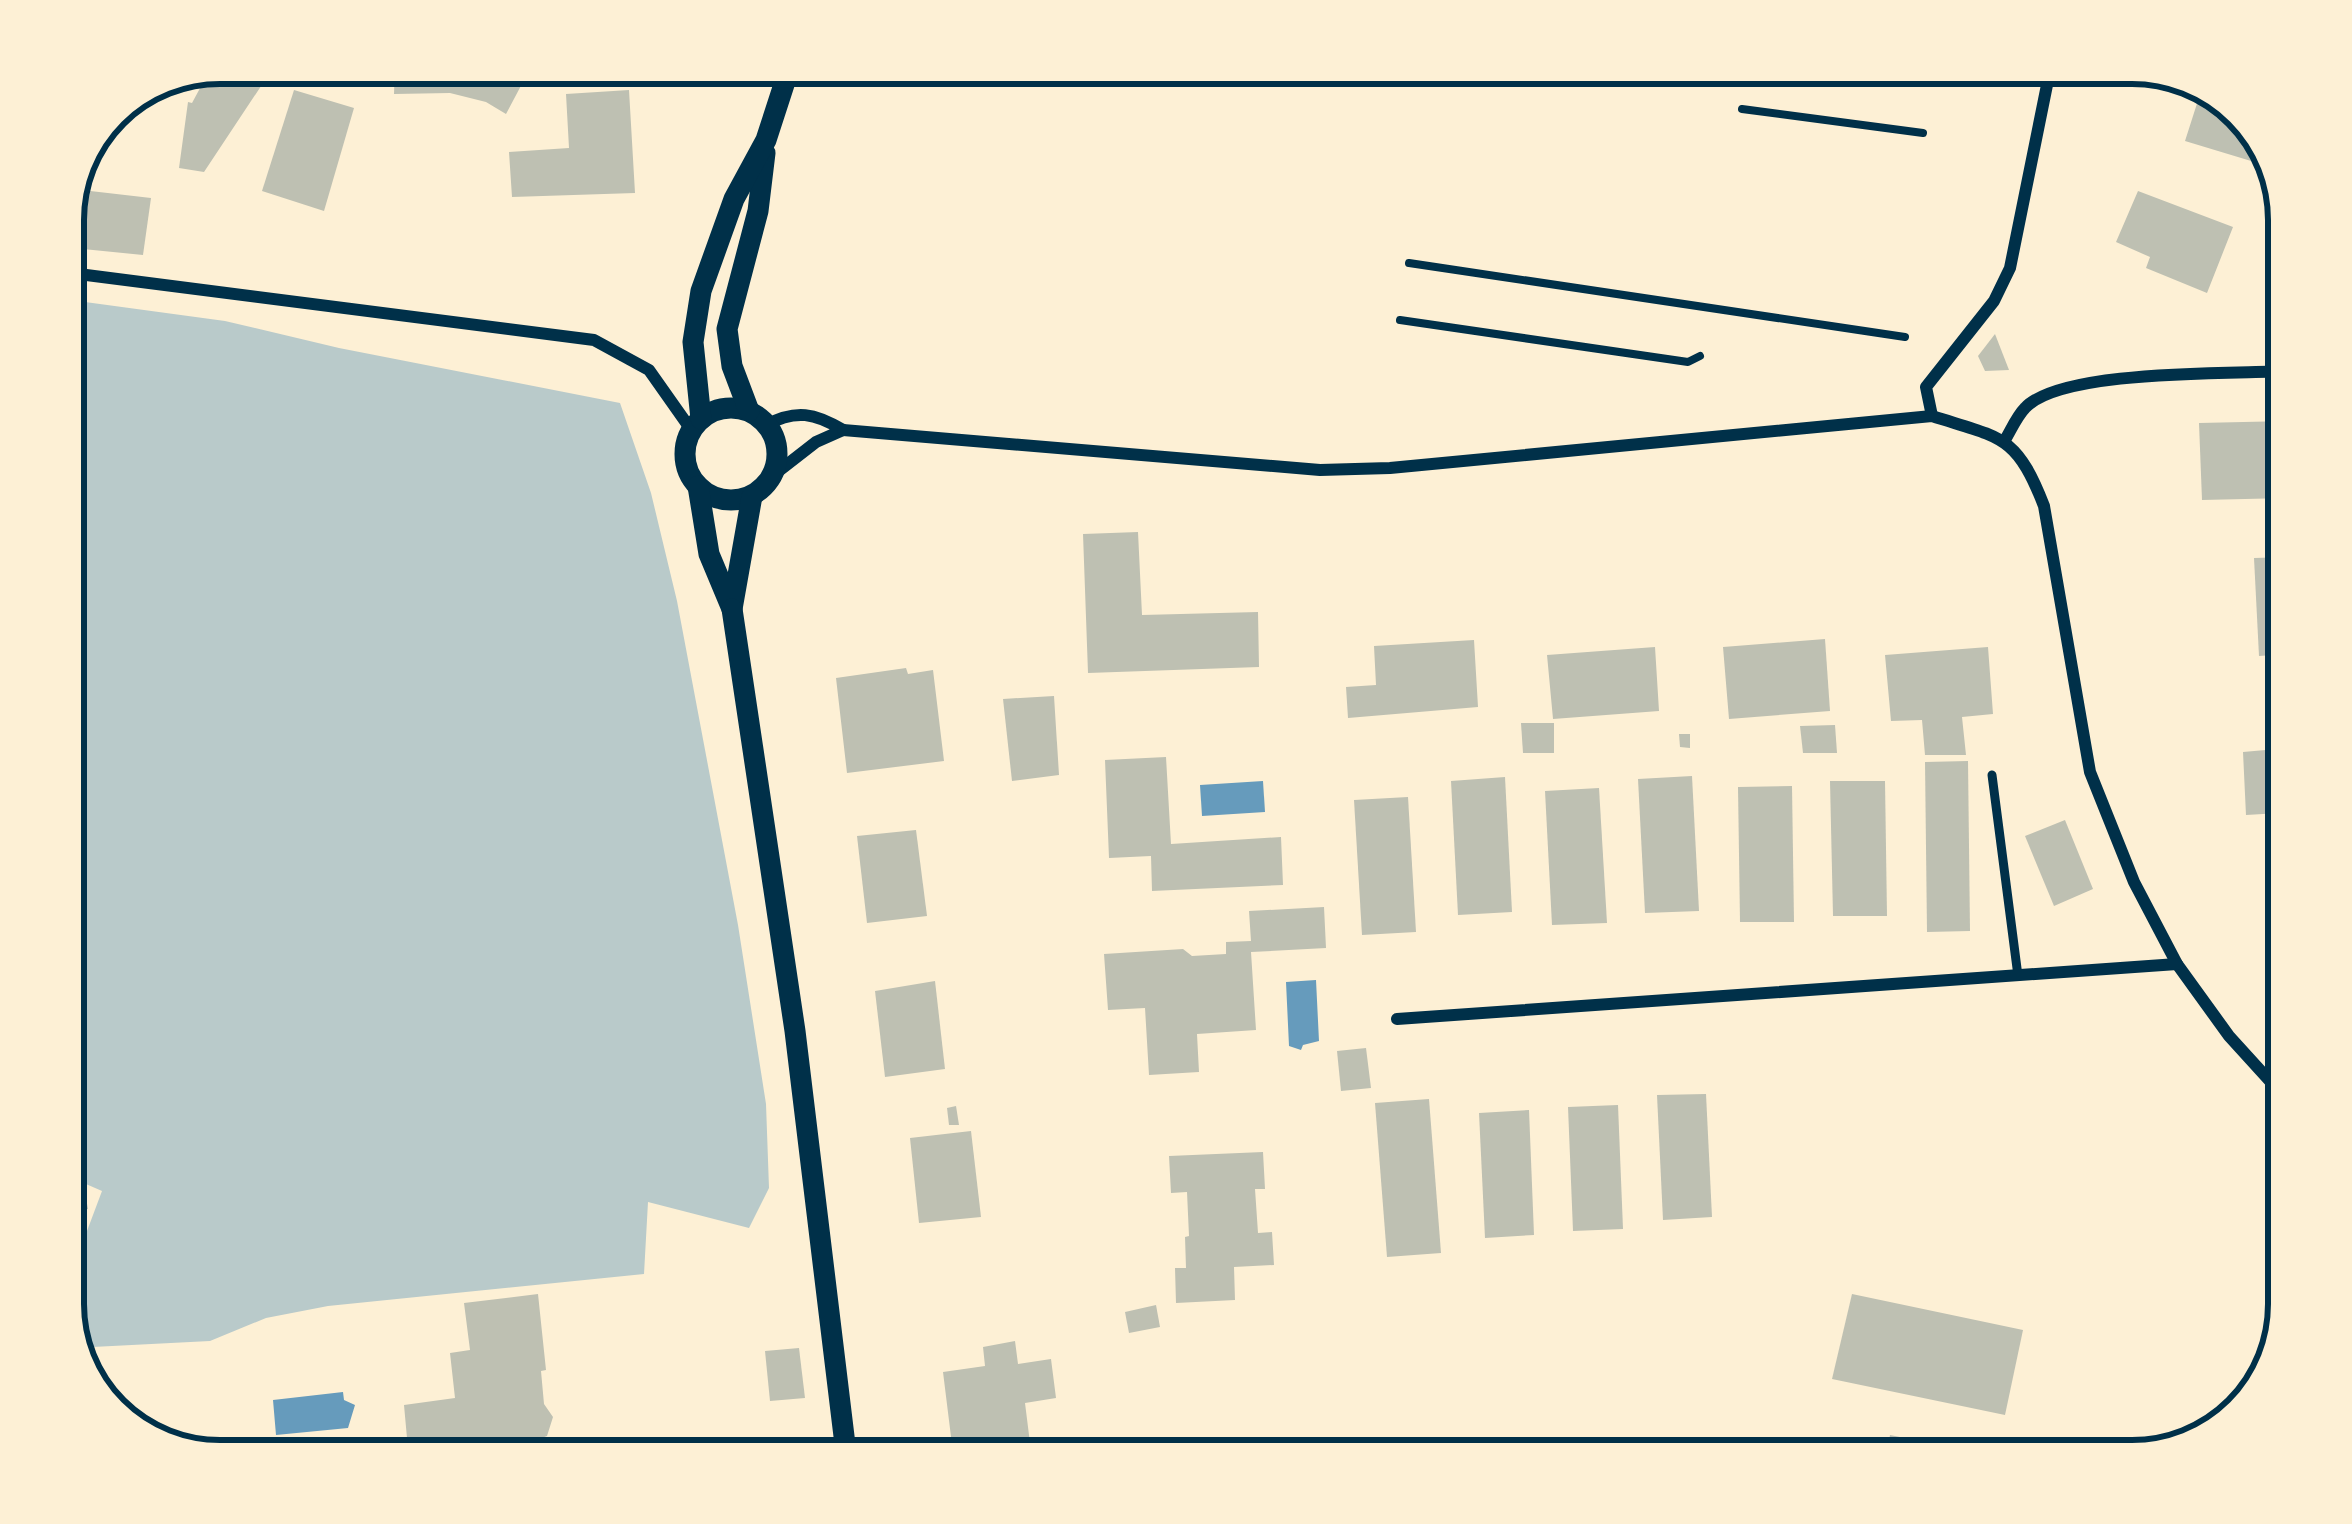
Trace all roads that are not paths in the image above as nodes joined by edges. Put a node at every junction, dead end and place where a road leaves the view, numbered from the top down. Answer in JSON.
{"nodes":[{"id":1,"x":784,"y":84,"type":"edge"},
{"id":2,"x":2047,"y":84,"type":"edge"},
{"id":3,"x":766,"y":140,"type":"junction"},
{"id":4,"x":84,"y":275,"type":"edge"},
{"id":5,"x":2268,"y":372,"type":"edge"},
{"id":6,"x":1932,"y":416,"type":"junction"},
{"id":7,"x":757,"y":418,"type":"junction"},
{"id":8,"x":696,"y":425,"type":"junction"},
{"id":9,"x":843,"y":430,"type":"junction"},
{"id":10,"x":2005,"y":440,"type":"junction"},
{"id":11,"x":771,"y":477,"type":"junction"},
{"id":12,"x":698,"y":486,"type":"junction"},
{"id":13,"x":752,"y":496,"type":"junction"},
{"id":14,"x":732,"y":609,"type":"junction"},
{"id":15,"x":1992,"y":775,"type":"dead end"},
{"id":16,"x":2177,"y":964,"type":"junction"},
{"id":17,"x":2018,"y":976,"type":"junction"},
{"id":18,"x":1397,"y":1019,"type":"dead end"},
{"id":19,"x":2268,"y":1079,"type":"edge"},
{"id":20,"x":844,"y":1440,"type":"edge"}],
"edges":[{"from":1,"to":3,"type":"street"},
{"from":2,"to":6,"type":"street"},
{"from":3,"to":7,"type":"street"},
{"from":3,"to":8,"type":"street"},
{"from":4,"to":8,"type":"street"},
{"from":5,"to":10,"type":"street"},
{"from":6,"to":9,"type":"street"},
{"from":6,"to":10,"type":"street"},
{"from":7,"to":8,"type":"street"},
{"from":7,"to":9,"type":"street"},
{"from":7,"to":11,"type":"street"},
{"from":8,"to":12,"type":"street"},
{"from":9,"to":11,"type":"street"},
{"from":10,"to":16,"type":"street"},
{"from":11,"to":13,"type":"street"},
{"from":12,"to":13,"type":"street"},
{"from":12,"to":14,"type":"street"},
{"from":13,"to":14,"type":"street"},
{"from":14,"to":20,"type":"street"},
{"from":15,"to":17,"type":"lane"},
{"from":16,"to":17,"type":"street"},
{"from":16,"to":19,"type":"street"},
{"from":17,"to":18,"type":"street"}]}
